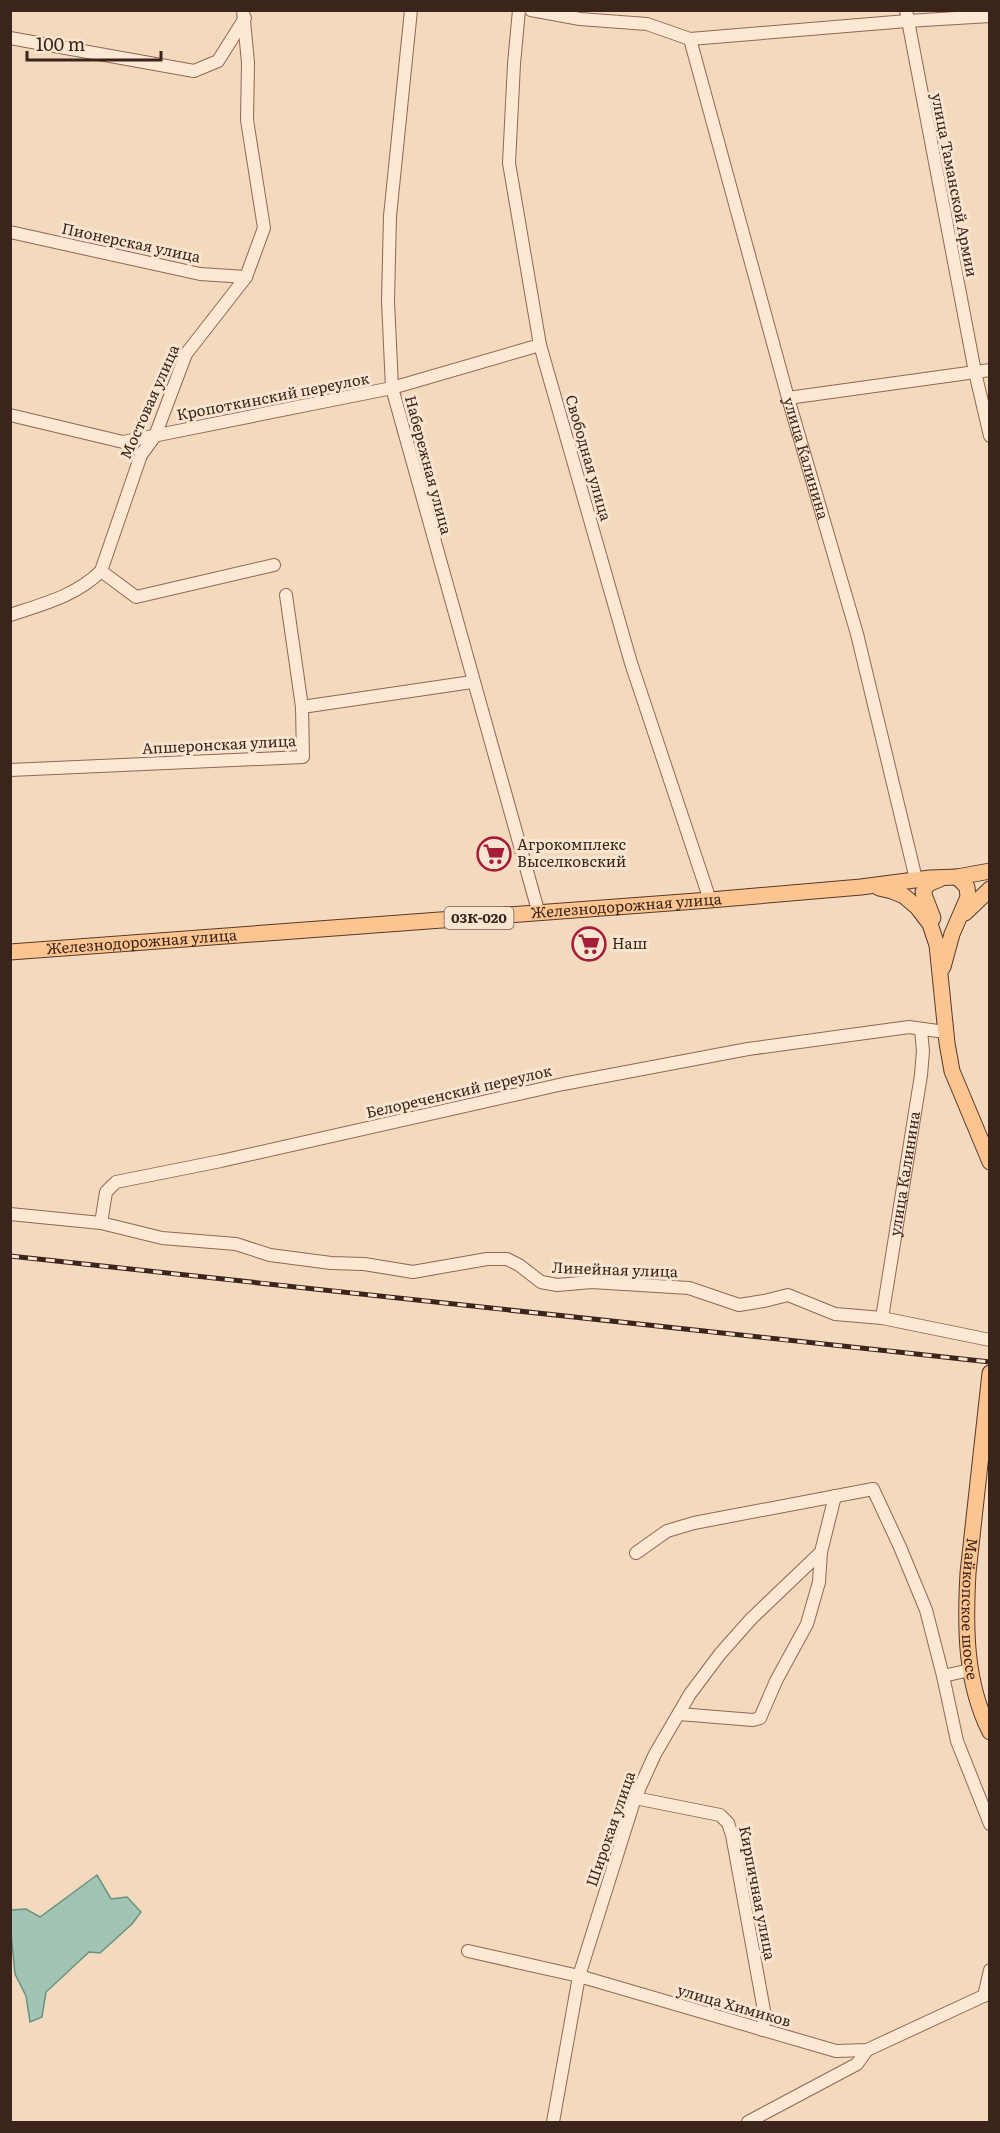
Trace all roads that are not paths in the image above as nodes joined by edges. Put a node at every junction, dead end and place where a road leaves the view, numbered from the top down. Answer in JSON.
{"nodes":[{"id":1,"x":411,"y":10,"type":"edge"},
{"id":2,"x":519,"y":10,"type":"edge"},
{"id":3,"x":531,"y":10,"type":"edge"},
{"id":4,"x":645,"y":10,"type":"edge"},
{"id":5,"x":244,"y":14,"type":"edge"},
{"id":6,"x":906,"y":16,"type":"edge"},
{"id":7,"x":990,"y":16,"type":"edge"},
{"id":8,"x":647,"y":24,"type":"junction"},
{"id":9,"x":10,"y":38,"type":"edge"},
{"id":10,"x":690,"y":39,"type":"junction"},
{"id":11,"x":10,"y":231,"type":"edge"},
{"id":12,"x":246,"y":277,"type":"junction"},
{"id":13,"x":540,"y":345,"type":"junction"},
{"id":14,"x":990,"y":370,"type":"edge"},
{"id":15,"x":975,"y":372,"type":"junction"},
{"id":16,"x":392,"y":388,"type":"junction"},
{"id":17,"x":788,"y":398,"type":"junction"},
{"id":18,"x":10,"y":415,"type":"edge"},
{"id":19,"x":155,"y":436,"type":"junction"},
{"id":20,"x":990,"y":436,"type":"edge"},
{"id":21,"x":274,"y":565,"type":"dead end"},
{"id":22,"x":100,"y":571,"type":"junction"},
{"id":23,"x":285,"y":596,"type":"dead end"},
{"id":24,"x":10,"y":615,"type":"edge"},
{"id":25,"x":472,"y":682,"type":"junction"},
{"id":26,"x":302,"y":707,"type":"junction"},
{"id":27,"x":10,"y":770,"type":"edge"},
{"id":28,"x":990,"y":871,"type":"edge"},
{"id":29,"x":952,"y":877,"type":"junction"},
{"id":30,"x":916,"y":879,"type":"junction"},
{"id":31,"x":861,"y":887,"type":"junction"},
{"id":32,"x":990,"y":889,"type":"edge"},
{"id":33,"x":710,"y":900,"type":"junction"},
{"id":34,"x":539,"y":914,"type":"junction"},
{"id":35,"x":956,"y":925,"type":"junction"},
{"id":36,"x":937,"y":945,"type":"junction"},
{"id":37,"x":10,"y":952,"type":"edge"},
{"id":38,"x":941,"y":979,"type":"junction"},
{"id":39,"x":921,"y":1030,"type":"junction"},
{"id":40,"x":945,"y":1032,"type":"junction"},
{"id":41,"x":990,"y":1162,"type":"edge"},
{"id":42,"x":10,"y":1214,"type":"edge"},
{"id":43,"x":101,"y":1223,"type":"junction"},
{"id":44,"x":882,"y":1318,"type":"junction"},
{"id":45,"x":990,"y":1340,"type":"edge"},
{"id":46,"x":990,"y":1373,"type":"edge"},
{"id":47,"x":835,"y":1496,"type":"junction"},
{"id":48,"x":821,"y":1552,"type":"junction"},
{"id":49,"x":636,"y":1553,"type":"dead end"},
{"id":50,"x":970,"y":1670,"type":"junction"},
{"id":51,"x":943,"y":1676,"type":"junction"},
{"id":52,"x":679,"y":1714,"type":"junction"},
{"id":53,"x":990,"y":1732,"type":"edge"},
{"id":54,"x":635,"y":1798,"type":"junction"},
{"id":55,"x":990,"y":1824,"type":"edge"},
{"id":56,"x":468,"y":1951,"type":"dead end"},
{"id":57,"x":990,"y":1970,"type":"edge"},
{"id":58,"x":579,"y":1976,"type":"junction"},
{"id":59,"x":987,"y":1994,"type":"edge"},
{"id":60,"x":762,"y":2030,"type":"junction"},
{"id":61,"x":867,"y":2050,"type":"junction"},
{"id":62,"x":553,"y":2122,"type":"edge"},
{"id":63,"x":748,"y":2122,"type":"edge"}],
"edges":[{"from":1,"to":16,"type":"street","name":"Набережная улица"},
{"from":2,"to":13,"type":"street","name":"Свободная улица"},
{"from":3,"to":8,"type":"street"},
{"from":4,"to":8,"type":"street"},
{"from":5,"to":9,"type":"street"},
{"from":5,"to":12,"type":"street","name":"Мостовая улица"},
{"from":6,"to":7,"type":"street"},
{"from":6,"to":10,"type":"street"},
{"from":6,"to":15,"type":"street","name":"улица Таманской Армии"},
{"from":8,"to":10,"type":"street"},
{"from":10,"to":17,"type":"street","name":"улица Калинина"},
{"from":11,"to":12,"type":"street","name":"Пионерская улица"},
{"from":12,"to":19,"type":"street","name":"Мостовая улица"},
{"from":13,"to":16,"type":"street","name":"Кропоткинский переулок"},
{"from":13,"to":33,"type":"street","name":"Свободная улица"},
{"from":14,"to":15,"type":"street"},
{"from":15,"to":17,"type":"street"},
{"from":15,"to":20,"type":"street","name":"улица Таманской Армии"},
{"from":16,"to":19,"type":"street","name":"Кропоткинский переулок"},
{"from":16,"to":25,"type":"street","name":"Набережная улица"},
{"from":17,"to":30,"type":"street","name":"улица Калинина"},
{"from":18,"to":19,"type":"street","name":"Кропоткинский переулок"},
{"from":19,"to":22,"type":"street","name":"Мостовая улица"},
{"from":21,"to":22,"type":"street"},
{"from":22,"to":24,"type":"street"},
{"from":23,"to":26,"type":"street","name":"Апшеронская улица"},
{"from":25,"to":26,"type":"street"},
{"from":25,"to":34,"type":"street","name":"Набережная улица"},
{"from":26,"to":27,"type":"street","name":"Апшеронская улица"},
{"from":28,"to":29,"type":"main road","name":"Железнодорожная улица"},
{"from":29,"to":30,"type":"main road","name":"Железнодорожная улица","number":"03К-020"},
{"from":29,"to":35,"type":"main road"},
{"from":29,"to":36,"type":"main road"},
{"from":30,"to":31,"type":"main road","name":"Железнодорожная улица","number":"03К-020"},
{"from":31,"to":33,"type":"main road","name":"Железнодорожная улица","number":"03К-020"},
{"from":31,"to":36,"type":"main road"},
{"from":32,"to":35,"type":"main road"},
{"from":33,"to":34,"type":"main road","name":"Железнодорожная улица","number":"03К-020"},
{"from":34,"to":37,"type":"main road","name":"Железнодорожная улица","number":"03К-020"},
{"from":35,"to":38,"type":"main road"},
{"from":36,"to":38,"type":"main road"},
{"from":38,"to":40,"type":"main road"},
{"from":39,"to":40,"type":"street","name":"Белореченский переулок"},
{"from":39,"to":43,"type":"street","name":"Белореченский переулок"},
{"from":39,"to":44,"type":"street","name":"улица Калинина"},
{"from":40,"to":41,"type":"main road"},
{"from":42,"to":43,"type":"street"},
{"from":43,"to":44,"type":"street","name":"Линейная улица"},
{"from":44,"to":45,"type":"street","name":"Линейная улица"},
{"from":46,"to":50,"type":"main road","name":"Майкопское шоссе"},
{"from":47,"to":48,"type":"street"},
{"from":47,"to":49,"type":"street"},
{"from":47,"to":51,"type":"street"},
{"from":48,"to":52,"type":"street","name":"Широкая улица"},
{"from":48,"to":52,"type":"street"},
{"from":50,"to":51,"type":"street"},
{"from":50,"to":53,"type":"main road","name":"Майкопское шоссе"},
{"from":51,"to":55,"type":"street"},
{"from":52,"to":54,"type":"street","name":"Широкая улица"},
{"from":54,"to":58,"type":"street","name":"Широкая улица"},
{"from":54,"to":60,"type":"street","name":"Кирпичная улица"},
{"from":56,"to":58,"type":"street","name":"улица Химиков"},
{"from":57,"to":59,"type":"street"},
{"from":58,"to":60,"type":"street","name":"улица Химиков"},
{"from":58,"to":62,"type":"street","name":"Широкая улица"},
{"from":59,"to":61,"type":"street","name":"улица Химиков"},
{"from":60,"to":61,"type":"street","name":"улица Химиков"},
{"from":61,"to":63,"type":"street"}]}
